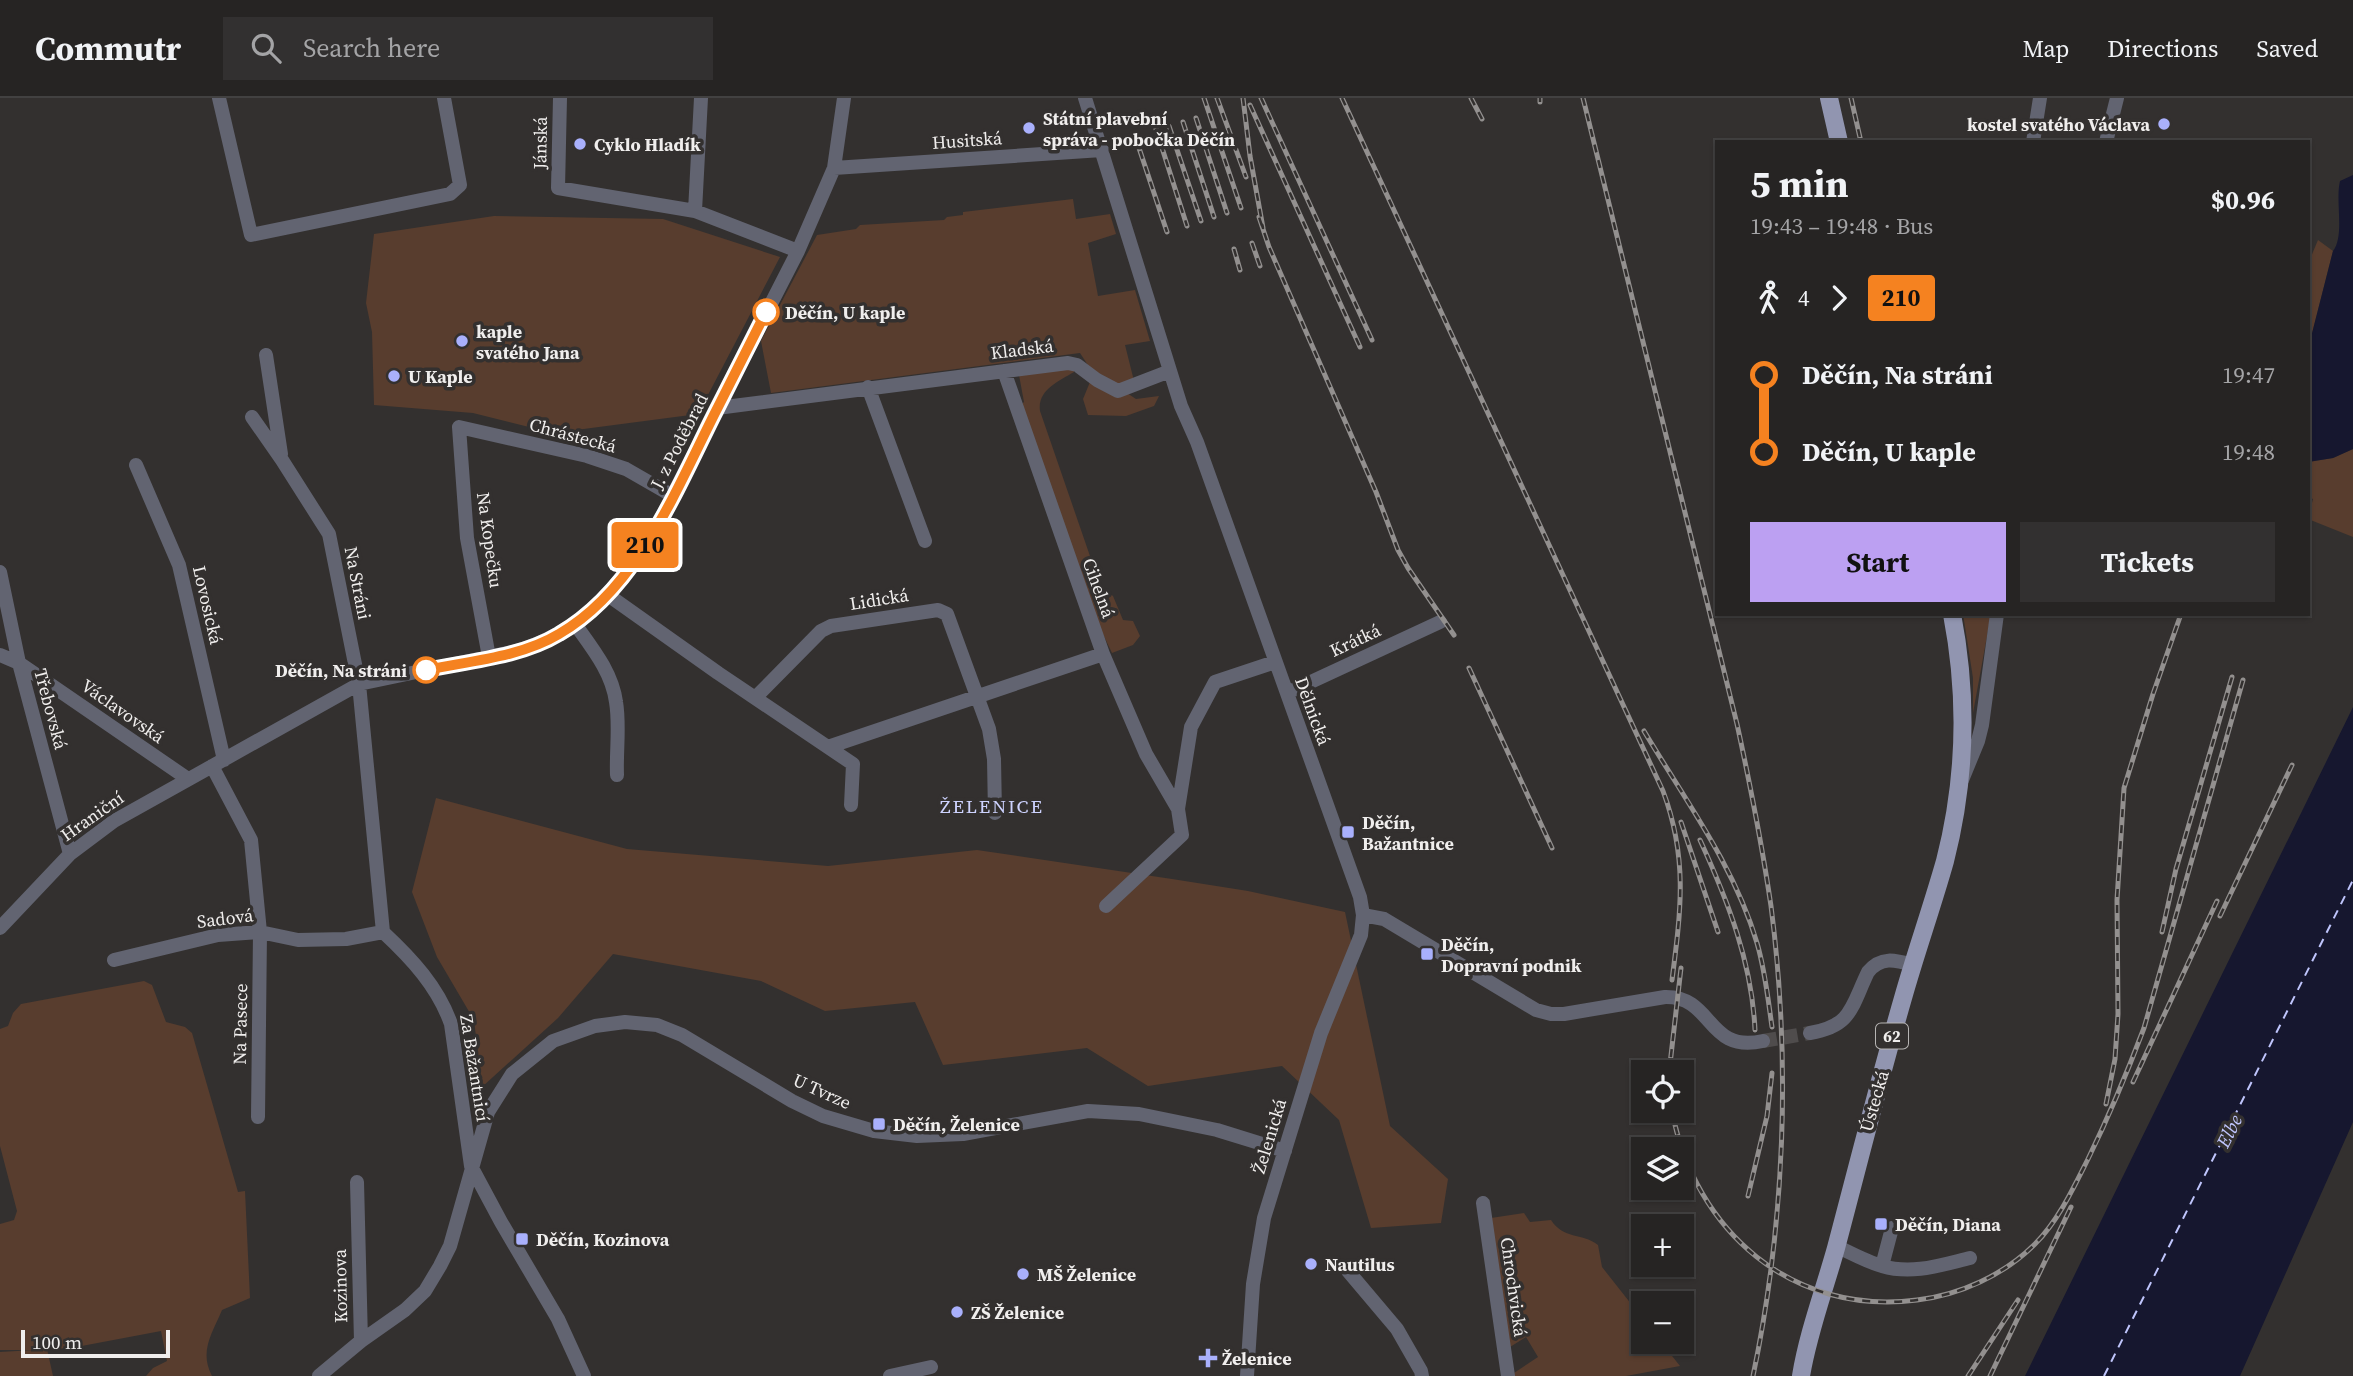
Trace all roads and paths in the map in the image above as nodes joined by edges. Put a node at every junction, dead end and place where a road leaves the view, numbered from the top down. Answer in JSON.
{"nodes":[{"id":1,"x":219,"y":98,"type":"edge"},
{"id":2,"x":444,"y":98,"type":"edge"},
{"id":3,"x":560,"y":98,"type":"edge"},
{"id":4,"x":701,"y":98,"type":"edge"},
{"id":5,"x":844,"y":98,"type":"edge"},
{"id":6,"x":1084,"y":98,"type":"edge"},
{"id":7,"x":1829,"y":98,"type":"edge"},
{"id":8,"x":2040,"y":98,"type":"edge"},
{"id":9,"x":2117,"y":98,"type":"edge"},
{"id":10,"x":1839,"y":140,"type":"edge"},
{"id":11,"x":2032,"y":140,"type":"edge"},
{"id":12,"x":2106,"y":140,"type":"edge"},
{"id":13,"x":1102,"y":150,"type":"junction"},
{"id":14,"x":834,"y":168,"type":"junction"},
{"id":15,"x":695,"y":211,"type":"junction"},
{"id":16,"x":798,"y":251,"type":"junction"},
{"id":17,"x":266,"y":355,"type":"dead end"},
{"id":18,"x":1170,"y":371,"type":"junction"},
{"id":19,"x":1004,"y":372,"type":"junction"},
{"id":20,"x":868,"y":387,"type":"junction"},
{"id":21,"x":717,"y":408,"type":"junction"},
{"id":22,"x":252,"y":417,"type":"dead end"},
{"id":23,"x":458,"y":427,"type":"joint"},
{"id":24,"x":282,"y":460,"type":"junction"},
{"id":25,"x":136,"y":465,"type":"dead end"},
{"id":26,"x":673,"y":496,"type":"junction"},
{"id":27,"x":925,"y":541,"type":"dead end"},
{"id":28,"x":0,"y":572,"type":"edge"},
{"id":29,"x":608,"y":595,"type":"junction"},
{"id":30,"x":1952,"y":616,"type":"edge"},
{"id":31,"x":1997,"y":616,"type":"edge"},
{"id":32,"x":1440,"y":622,"type":"dead end"},
{"id":33,"x":575,"y":624,"type":"junction"},
{"id":34,"x":1103,"y":654,"type":"junction"},
{"id":35,"x":0,"y":655,"type":"edge"},
{"id":36,"x":489,"y":657,"type":"junction"},
{"id":37,"x":1275,"y":662,"type":"junction"},
{"id":38,"x":19,"y":663,"type":"junction"},
{"id":39,"x":359,"y":684,"type":"junction"},
{"id":40,"x":1287,"y":693,"type":"junction"},
{"id":41,"x":979,"y":697,"type":"junction"},
{"id":42,"x":755,"y":698,"type":"junction"},
{"id":43,"x":828,"y":747,"type":"junction"},
{"id":44,"x":218,"y":763,"type":"junction"},
{"id":45,"x":617,"y":775,"type":"dead end"},
{"id":46,"x":188,"y":779,"type":"junction"},
{"id":47,"x":1959,"y":787,"type":"junction"},
{"id":48,"x":851,"y":805,"type":"dead end"},
{"id":49,"x":1178,"y":809,"type":"junction"},
{"id":50,"x":995,"y":813,"type":"dead end"},
{"id":51,"x":70,"y":854,"type":"junction"},
{"id":52,"x":1107,"y":906,"type":"dead end"},
{"id":53,"x":1363,"y":915,"type":"junction"},
{"id":54,"x":0,"y":928,"type":"edge"},
{"id":55,"x":260,"y":932,"type":"junction"},
{"id":56,"x":383,"y":932,"type":"junction"},
{"id":57,"x":114,"y":960,"type":"dead end"},
{"id":58,"x":1913,"y":965,"type":"junction"},
{"id":59,"x":1810,"y":1034,"type":"tunnel mouth"},
{"id":60,"x":1763,"y":1041,"type":"tunnel mouth"},
{"id":61,"x":258,"y":1116,"type":"dead end"},
{"id":62,"x":1285,"y":1151,"type":"junction"},
{"id":63,"x":471,"y":1166,"type":"junction"},
{"id":64,"x":357,"y":1182,"type":"dead end"},
{"id":65,"x":1483,"y":1203,"type":"dead end"},
{"id":66,"x":1892,"y":1228,"type":"dead end"},
{"id":67,"x":1836,"y":1246,"type":"junction"},
{"id":68,"x":1970,"y":1258,"type":"dead end"},
{"id":69,"x":1882,"y":1266,"type":"junction"},
{"id":70,"x":1348,"y":1271,"type":"dead end"},
{"id":71,"x":361,"y":1341,"type":"junction"},
{"id":72,"x":931,"y":1367,"type":"dead end"},
{"id":73,"x":578,"y":1374,"type":"edge"},
{"id":74,"x":319,"y":1376,"type":"edge"},
{"id":75,"x":890,"y":1376,"type":"edge"},
{"id":76,"x":1247,"y":1376,"type":"edge"},
{"id":77,"x":1422,"y":1376,"type":"edge"},
{"id":78,"x":1508,"y":1376,"type":"edge"},
{"id":79,"x":1801,"y":1376,"type":"edge"}],
"edges":[{"from":1,"to":2,"type":"street"},
{"from":3,"to":15,"type":"street","name":"Jánská"},
{"from":4,"to":15,"type":"street"},
{"from":5,"to":14,"type":"street","name":"J. z Poděbrad"},
{"from":6,"to":13,"type":"street","name":"Dělnická"},
{"from":7,"to":10,"type":"main road"},
{"from":8,"to":11,"type":"street"},
{"from":9,"to":12,"type":"street"},
{"from":13,"to":14,"type":"street","name":"Husitská"},
{"from":13,"to":18,"type":"street","name":"Dělnická"},
{"from":14,"to":16,"type":"street","name":"J. z Poděbrad"},
{"from":15,"to":16,"type":"street"},
{"from":16,"to":21,"type":"street","name":"J. z Poděbrad"},
{"from":17,"to":24,"type":"street","name":"Na Stráni"},
{"from":18,"to":19,"type":"street","name":"Kladská"},
{"from":18,"to":37,"type":"street","name":"Dělnická"},
{"from":19,"to":20,"type":"street","name":"Kladská"},
{"from":19,"to":34,"type":"street","name":"Cihelná"},
{"from":20,"to":21,"type":"street","name":"Kladská"},
{"from":20,"to":27,"type":"street"},
{"from":21,"to":26,"type":"street","name":"J. z Poděbrad"},
{"from":22,"to":24,"type":"street","name":"Na Stráni"},
{"from":23,"to":26,"type":"street","name":"Chrástecká"},
{"from":23,"to":36,"type":"street","name":"Na Kopečku"},
{"from":24,"to":39,"type":"street","name":"Na Stráni"},
{"from":25,"to":44,"type":"street","name":"Lovosická"},
{"from":26,"to":29,"type":"street","name":"J. z Poděbrad"},
{"from":28,"to":38,"type":"street","name":"Třebovská"},
{"from":29,"to":33,"type":"street","name":"J. z Poděbrad"},
{"from":29,"to":42,"type":"street"},
{"from":30,"to":47,"type":"main road","name":"Ústecká","number":"62"},
{"from":31,"to":47,"type":"street","name":"Ústecká"},
{"from":32,"to":40,"type":"street","name":"Krátká"},
{"from":33,"to":36,"type":"street","name":"J. z Poděbrad"},
{"from":33,"to":45,"type":"street"},
{"from":34,"to":41,"type":"street"},
{"from":34,"to":49,"type":"street","name":"Cihelná"},
{"from":35,"to":38,"type":"street","name":"Václavovská"},
{"from":36,"to":39,"type":"street","name":"J. z Poděbrad"},
{"from":37,"to":40,"type":"street","name":"Dělnická"},
{"from":37,"to":49,"type":"street"},
{"from":38,"to":46,"type":"street","name":"Václavovská"},
{"from":38,"to":51,"type":"street","name":"Třebovská"},
{"from":39,"to":44,"type":"street","name":"J. z Poděbrad"},
{"from":39,"to":56,"type":"street"},
{"from":40,"to":53,"type":"street","name":"Dělnická"},
{"from":41,"to":42,"type":"street","name":"Lidická"},
{"from":41,"to":43,"type":"street"},
{"from":41,"to":50,"type":"street"},
{"from":42,"to":43,"type":"street"},
{"from":43,"to":48,"type":"street"},
{"from":44,"to":46,"type":"street","name":"Hraniční"},
{"from":44,"to":55,"type":"street","name":"Lovosická"},
{"from":46,"to":51,"type":"street","name":"Hraniční"},
{"from":47,"to":58,"type":"main road","name":"Ústecká","number":"62"},
{"from":49,"to":52,"type":"street"},
{"from":51,"to":54,"type":"street","name":"Hraniční"},
{"from":53,"to":60,"type":"street"},
{"from":53,"to":62,"type":"street","name":"Želenická"},
{"from":55,"to":56,"type":"street","name":"Sadová"},
{"from":55,"to":57,"type":"street","name":"Sadová"},
{"from":55,"to":61,"type":"street","name":"Na Pasece"},
{"from":56,"to":63,"type":"street","name":"Za Bažantnicí"},
{"from":58,"to":59,"type":"street"},
{"from":58,"to":67,"type":"main road","name":"Ústecká","number":"62"},
{"from":62,"to":63,"type":"street","name":"U Tvrze"},
{"from":62,"to":76,"type":"street","name":"Želenická"},
{"from":63,"to":71,"type":"street","name":"Kozinova"},
{"from":63,"to":73,"type":"street","name":"Za Bažantnicí"},
{"from":64,"to":71,"type":"street","name":"Kozinova"},
{"from":65,"to":78,"type":"street","name":"Chrochvická"},
{"from":66,"to":69,"type":"street"},
{"from":67,"to":69,"type":"street"},
{"from":67,"to":79,"type":"main road","name":"Ústecká","number":"62"},
{"from":68,"to":69,"type":"street"},
{"from":70,"to":77,"type":"street"},
{"from":71,"to":74,"type":"street"},
{"from":72,"to":75,"type":"street"}]}
